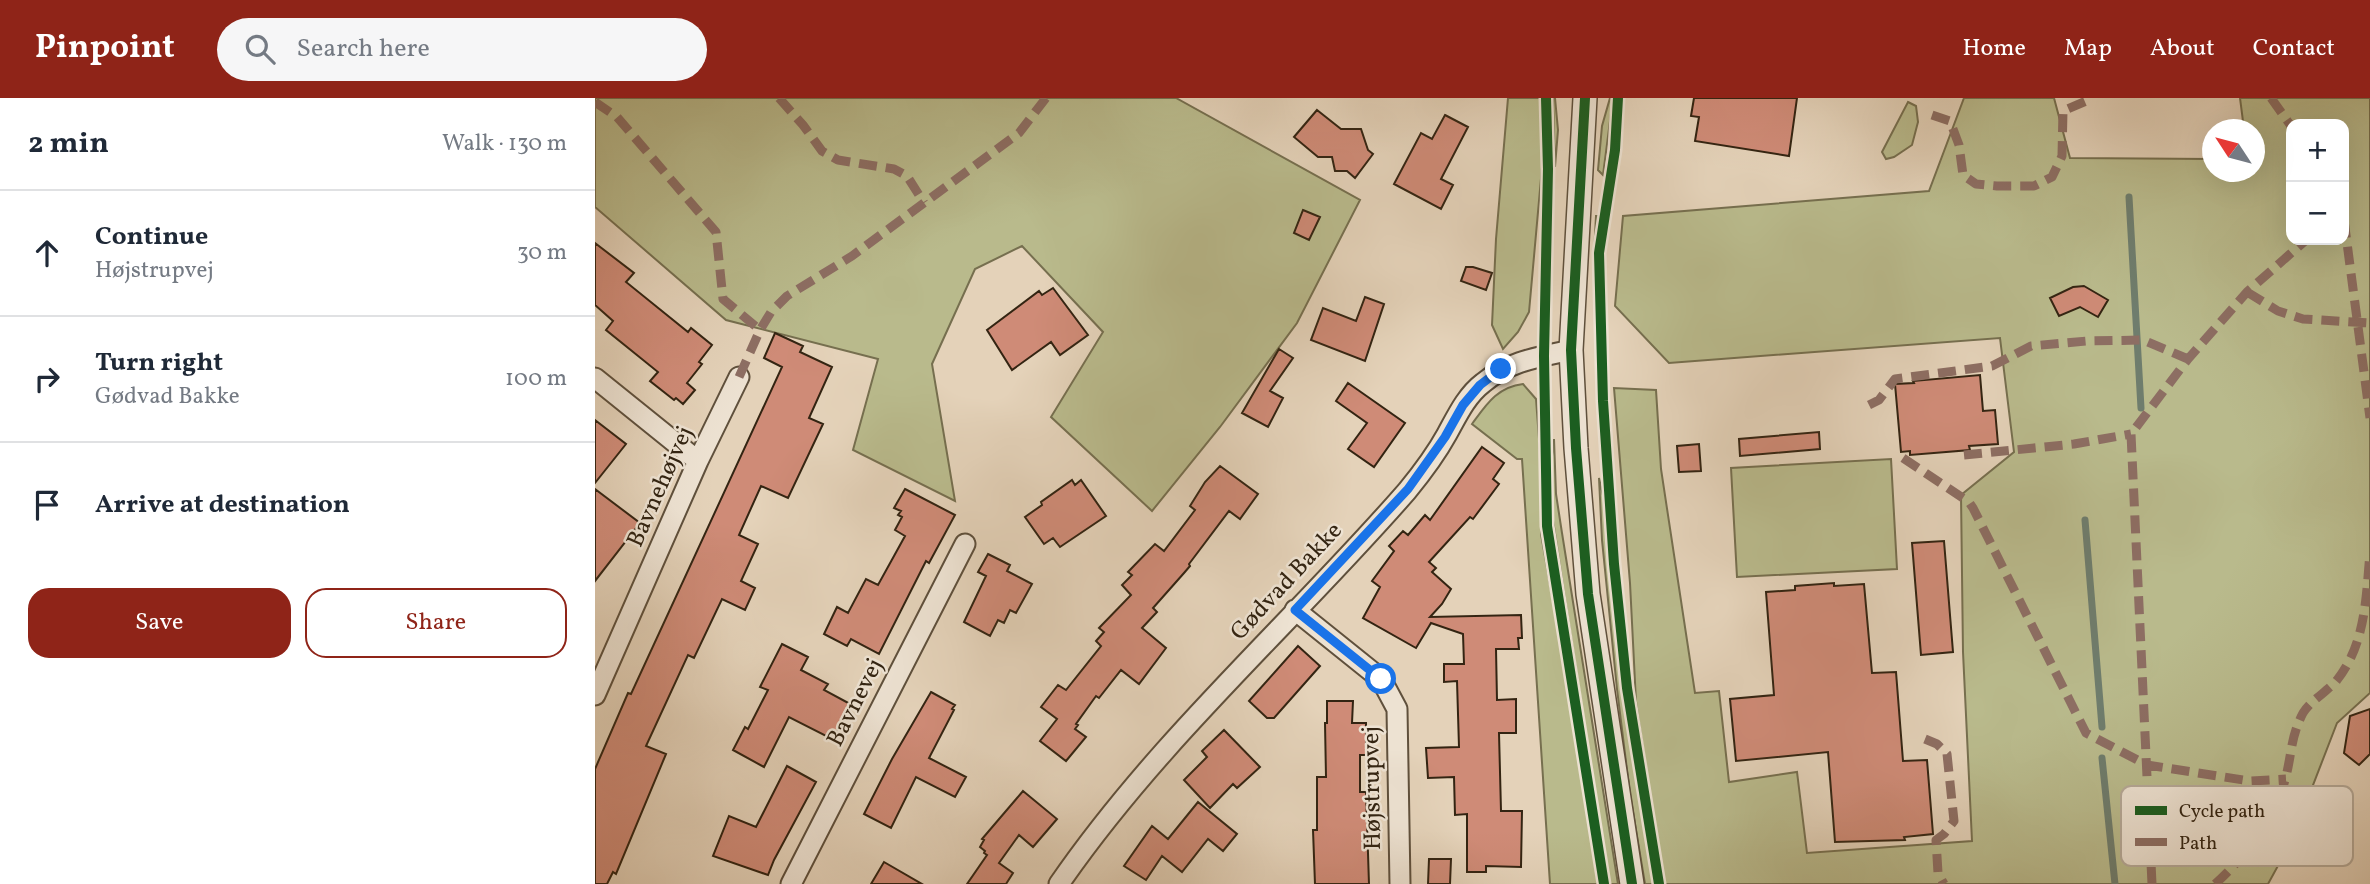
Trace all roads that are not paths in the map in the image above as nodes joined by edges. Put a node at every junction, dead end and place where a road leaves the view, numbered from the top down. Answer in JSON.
{"nodes":[{"id":1,"x":1585,"y":98,"type":"edge"},
{"id":2,"x":1571,"y":350,"type":"junction"},
{"id":3,"x":739,"y":377,"type":"dead end"},
{"id":4,"x":595,"y":378,"type":"edge"},
{"id":5,"x":698,"y":461,"type":"junction"},
{"id":6,"x":965,"y":544,"type":"dead end"},
{"id":7,"x":1295,"y":610,"type":"junction"},
{"id":8,"x":595,"y":695,"type":"edge"},
{"id":9,"x":791,"y":884,"type":"edge"},
{"id":10,"x":1059,"y":884,"type":"edge"},
{"id":11,"x":1400,"y":884,"type":"edge"},
{"id":12,"x":1632,"y":884,"type":"edge"}],
"edges":[{"from":1,"to":2,"type":"street"},
{"from":2,"to":7,"type":"street","name":"Gødvad Bakke"},
{"from":2,"to":12,"type":"street"},
{"from":3,"to":5,"type":"street","name":"Bavnehøjvej"},
{"from":4,"to":5,"type":"street"},
{"from":5,"to":8,"type":"street","name":"Bavnehøjvej"},
{"from":6,"to":9,"type":"street","name":"Bavnevej"},
{"from":7,"to":10,"type":"street","name":"Gødvad Bakke"},
{"from":7,"to":11,"type":"street","name":"Højstrupvej"}]}
